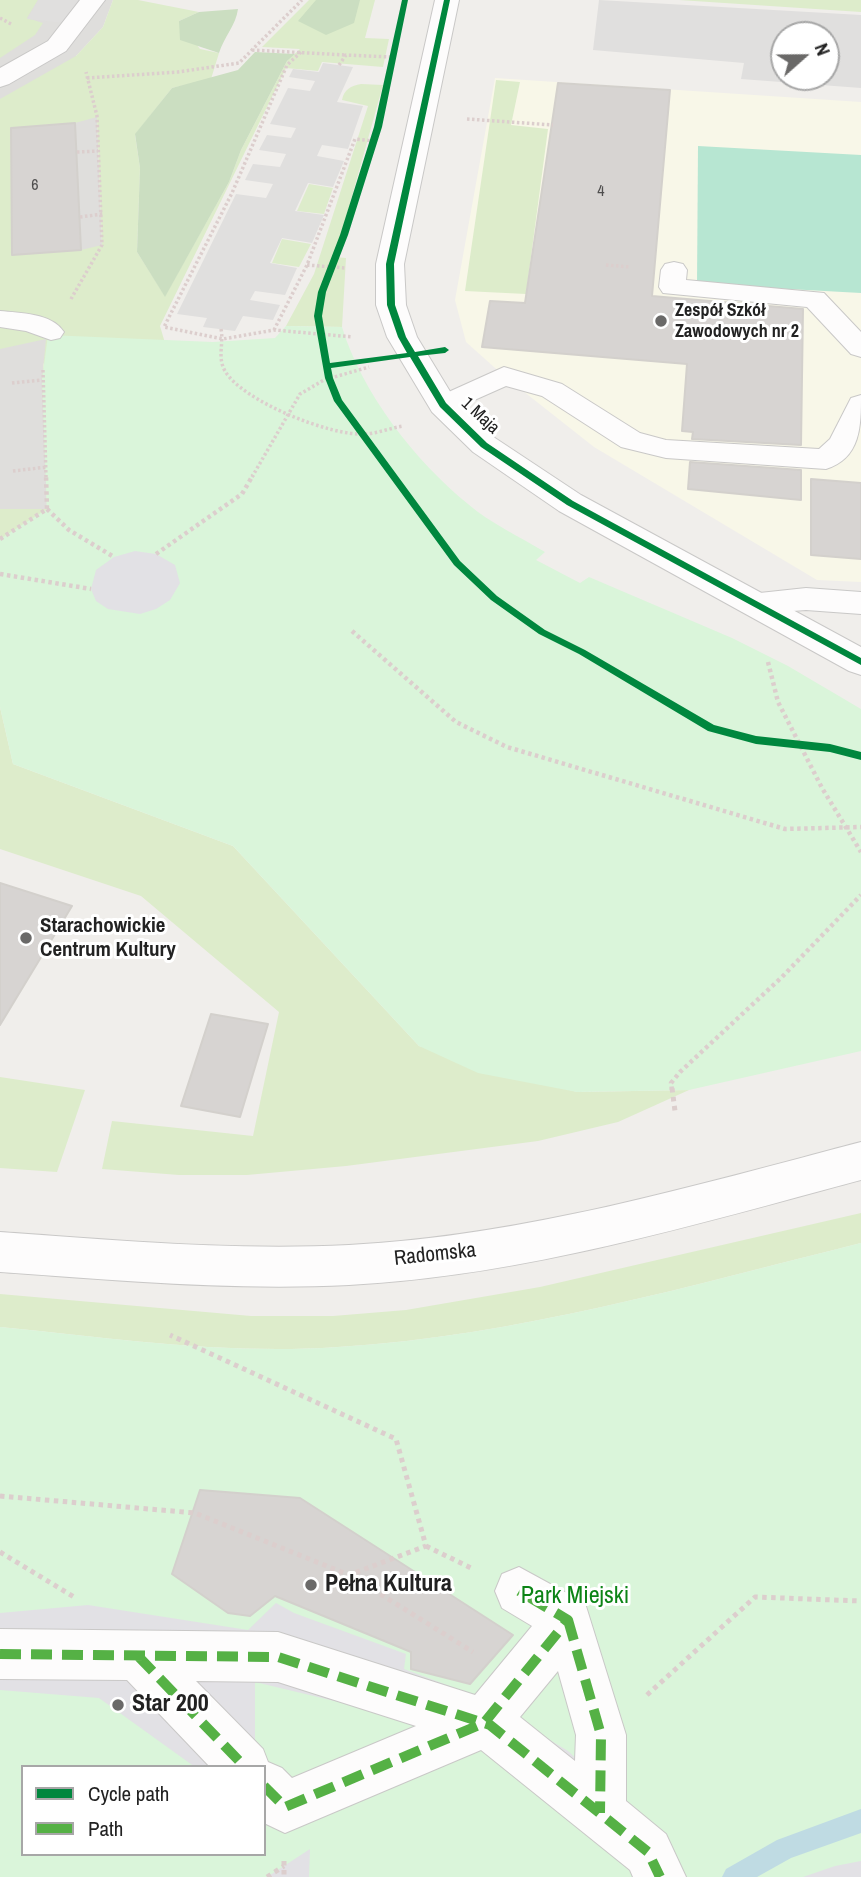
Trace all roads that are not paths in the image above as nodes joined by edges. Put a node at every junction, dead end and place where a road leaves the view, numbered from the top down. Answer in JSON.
{"nodes":[{"id":1,"x":93,"y":0,"type":"edge"},
{"id":2,"x":446,"y":0,"type":"edge"},
{"id":3,"x":0,"y":79,"type":"edge"},
{"id":4,"x":674,"y":270,"type":"dead end"},
{"id":5,"x":0,"y":319,"type":"edge"},
{"id":6,"x":51,"y":332,"type":"dead end"},
{"id":7,"x":861,"y":348,"type":"edge"},
{"id":8,"x":861,"y":404,"type":"edge"},
{"id":9,"x":443,"y":405,"type":"junction"},
{"id":10,"x":826,"y":460,"type":"junction"},
{"id":11,"x":861,"y":463,"type":"edge"},
{"id":12,"x":752,"y":603,"type":"junction"},
{"id":13,"x":861,"y":603,"type":"edge"},
{"id":14,"x":861,"y":662,"type":"edge"},
{"id":15,"x":861,"y":1161,"type":"edge"},
{"id":16,"x":0,"y":1252,"type":"edge"},
{"id":17,"x":519,"y":1591,"type":"dead end"},
{"id":18,"x":568,"y":1620,"type":"junction"},
{"id":19,"x":0,"y":1654,"type":"edge"},
{"id":20,"x":138,"y":1656,"type":"junction"},
{"id":21,"x":484,"y":1723,"type":"junction"},
{"id":22,"x":243,"y":1765,"type":"edge"},
{"id":23,"x":266,"y":1788,"type":"edge"},
{"id":24,"x":600,"y":1813,"type":"junction"},
{"id":25,"x":660,"y":1877,"type":"edge"}],
"edges":[{"from":1,"to":3,"type":"street"},
{"from":2,"to":9,"type":"street","name":"1 Maja"},
{"from":4,"to":7,"type":"lane"},
{"from":5,"to":6,"type":"lane"},
{"from":8,"to":10,"type":"lane"},
{"from":9,"to":10,"type":"lane"},
{"from":9,"to":12,"type":"street","name":"1 Maja"},
{"from":10,"to":11,"type":"lane"},
{"from":12,"to":13,"type":"lane"},
{"from":12,"to":14,"type":"street","name":"1 Maja"},
{"from":15,"to":16,"type":"street","name":"Radomska"},
{"from":17,"to":18,"type":"street"},
{"from":18,"to":21,"type":"street"},
{"from":18,"to":24,"type":"street"},
{"from":19,"to":20,"type":"street"},
{"from":20,"to":21,"type":"street"},
{"from":20,"to":22,"type":"street"},
{"from":21,"to":23,"type":"street"},
{"from":21,"to":24,"type":"street"},
{"from":24,"to":25,"type":"street"}]}
